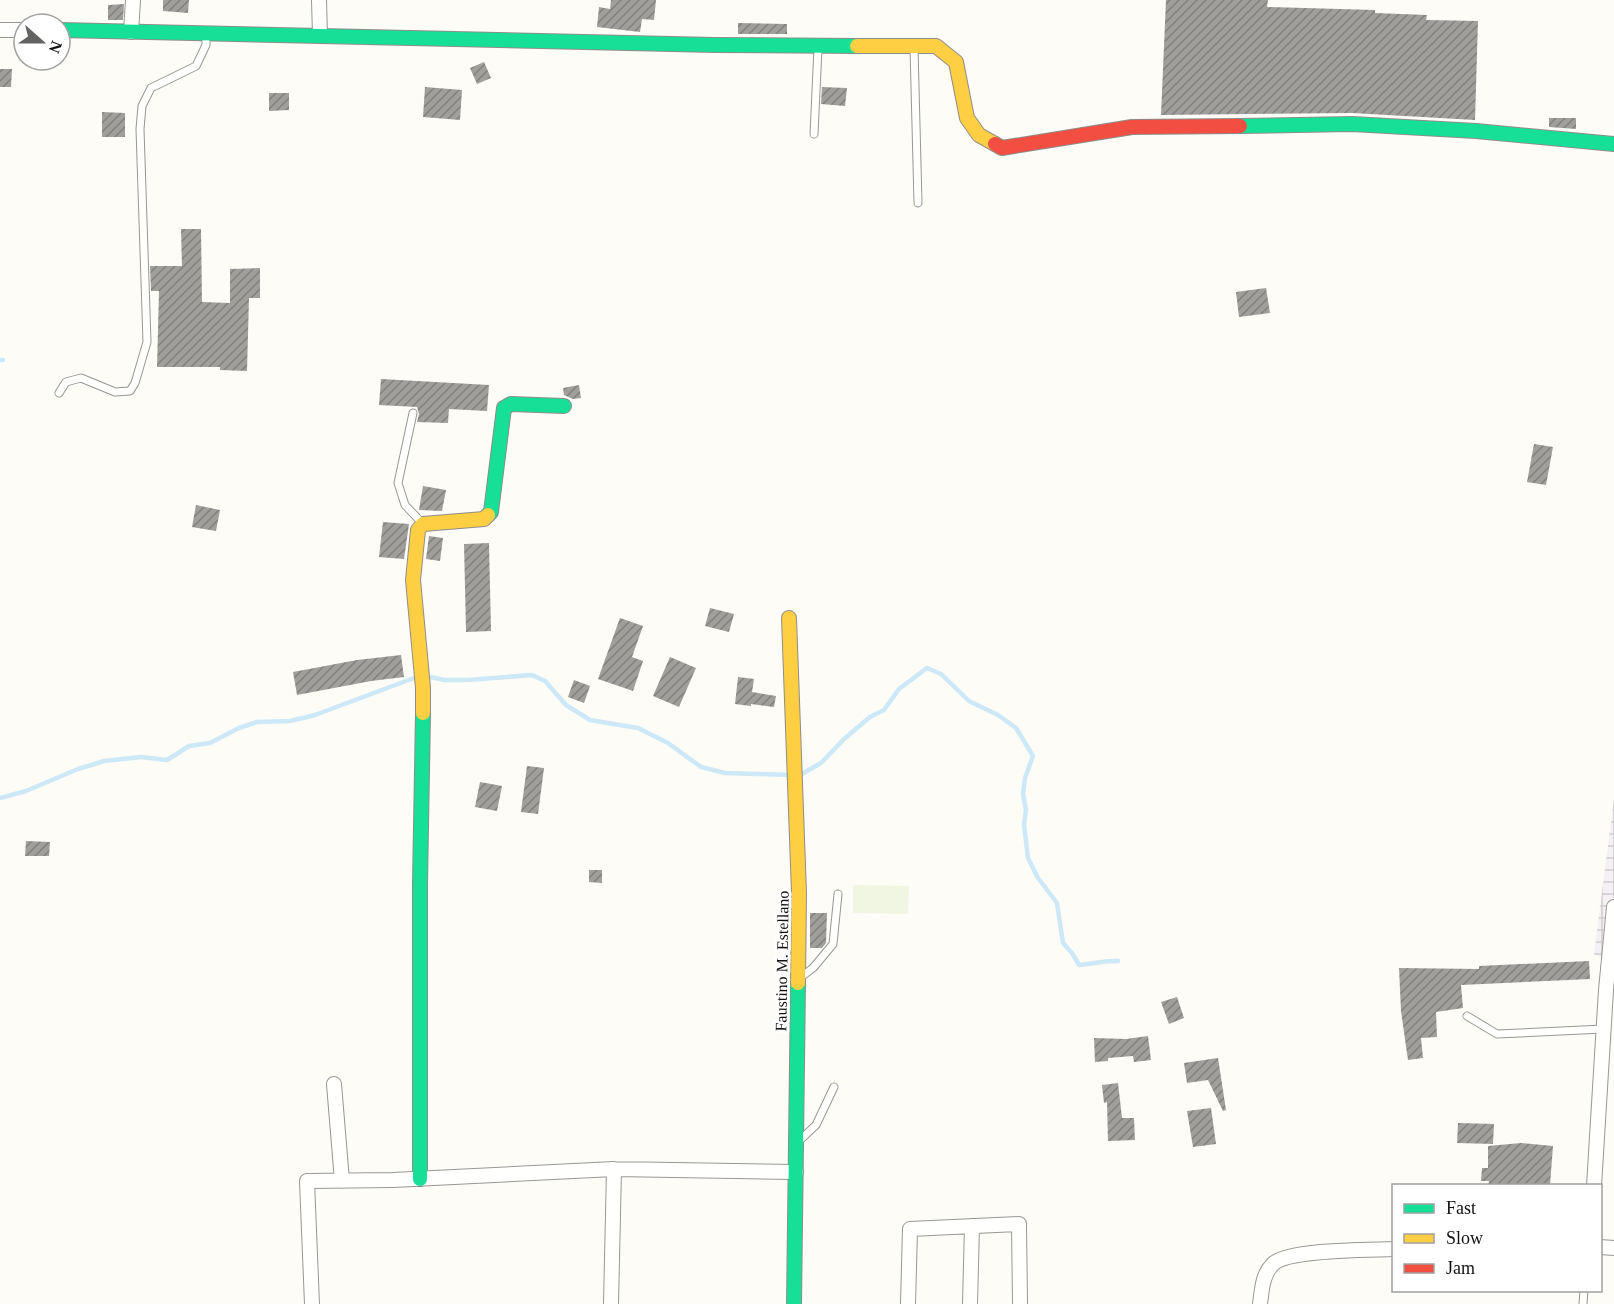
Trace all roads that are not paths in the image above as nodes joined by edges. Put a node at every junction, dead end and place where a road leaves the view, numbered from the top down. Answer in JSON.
{"nodes":[{"id":1,"x":133,"y":0,"type":"edge"},
{"id":2,"x":319,"y":0,"type":"edge"},
{"id":3,"x":72,"y":30,"type":"edge"},
{"id":4,"x":131,"y":32,"type":"junction"},
{"id":5,"x":206,"y":33,"type":"junction"},
{"id":6,"x":320,"y":35,"type":"junction"},
{"id":7,"x":818,"y":45,"type":"junction"},
{"id":8,"x":914,"y":45,"type":"junction"},
{"id":9,"x":814,"y":134,"type":"dead end"},
{"id":10,"x":1614,"y":144,"type":"edge"},
{"id":11,"x":918,"y":203,"type":"dead end"},
{"id":12,"x":59,"y":393,"type":"dead end"},
{"id":13,"x":564,"y":406,"type":"dead end"},
{"id":14,"x":413,"y":413,"type":"dead end"},
{"id":15,"x":423,"y":524,"type":"junction"},
{"id":16,"x":789,"y":618,"type":"dead end"},
{"id":17,"x":838,"y":894,"type":"dead end"},
{"id":18,"x":1614,"y":907,"type":"edge"},
{"id":19,"x":798,"y":980,"type":"junction"},
{"id":20,"x":1467,"y":1016,"type":"dead end"},
{"id":21,"x":1603,"y":1029,"type":"junction"},
{"id":22,"x":334,"y":1084,"type":"dead end"},
{"id":23,"x":834,"y":1087,"type":"dead end"},
{"id":24,"x":796,"y":1144,"type":"junction"},
{"id":25,"x":614,"y":1169,"type":"junction"},
{"id":26,"x":796,"y":1172,"type":"junction"},
{"id":27,"x":420,"y":1179,"type":"junction"},
{"id":28,"x":342,"y":1181,"type":"junction"},
{"id":29,"x":1594,"y":1184,"type":"edge"},
{"id":30,"x":972,"y":1226,"type":"junction"},
{"id":31,"x":1392,"y":1249,"type":"edge"},
{"id":32,"x":312,"y":1304,"type":"edge"},
{"id":33,"x":611,"y":1304,"type":"edge"},
{"id":34,"x":794,"y":1304,"type":"edge"},
{"id":35,"x":908,"y":1304,"type":"edge"},
{"id":36,"x":970,"y":1304,"type":"edge"},
{"id":37,"x":1020,"y":1304,"type":"edge"},
{"id":38,"x":1260,"y":1304,"type":"edge"}],
"edges":[{"from":1,"to":4,"type":"street"},
{"from":2,"to":6,"type":"street"},
{"from":3,"to":4,"type":"street"},
{"from":4,"to":5,"type":"street"},
{"from":5,"to":6,"type":"street"},
{"from":5,"to":12,"type":"lane"},
{"from":6,"to":7,"type":"street"},
{"from":7,"to":8,"type":"street"},
{"from":7,"to":9,"type":"lane"},
{"from":8,"to":10,"type":"street"},
{"from":8,"to":11,"type":"lane"},
{"from":13,"to":15,"type":"street"},
{"from":14,"to":15,"type":"lane"},
{"from":15,"to":27,"type":"street"},
{"from":16,"to":19,"type":"street","name":"Faustino M. Estellano"},
{"from":17,"to":19,"type":"lane"},
{"from":18,"to":21,"type":"street"},
{"from":19,"to":24,"type":"street","name":"Faustino M. Estellano"},
{"from":20,"to":21,"type":"lane"},
{"from":21,"to":29,"type":"street"},
{"from":22,"to":28,"type":"street"},
{"from":23,"to":24,"type":"lane"},
{"from":24,"to":26,"type":"street","name":"Faustino M. Estellano"},
{"from":25,"to":26,"type":"street"},
{"from":25,"to":27,"type":"street"},
{"from":25,"to":33,"type":"street"},
{"from":26,"to":34,"type":"street","name":"Faustino M. Estellano"},
{"from":27,"to":28,"type":"street"},
{"from":28,"to":32,"type":"street"},
{"from":30,"to":35,"type":"street"},
{"from":30,"to":36,"type":"street"},
{"from":30,"to":37,"type":"street"},
{"from":31,"to":38,"type":"street"}]}
